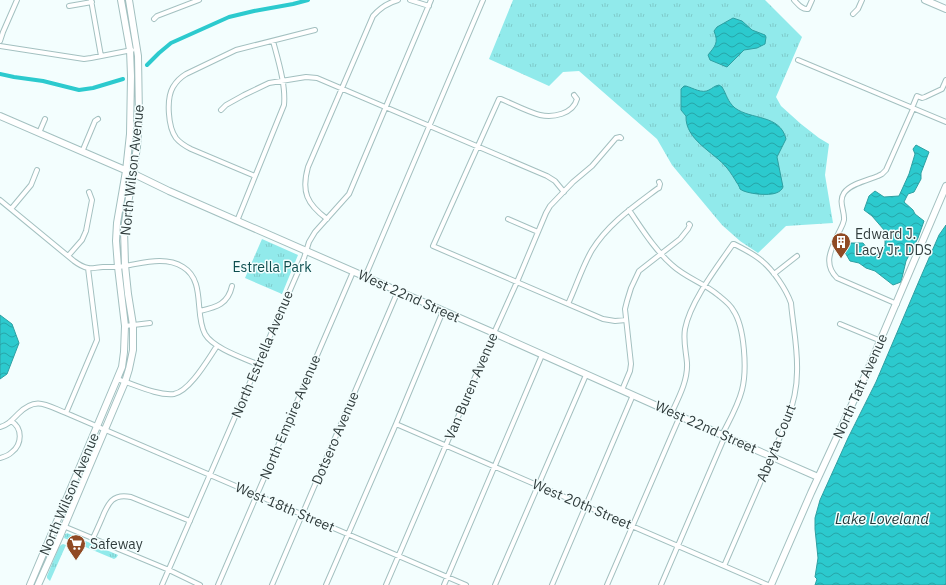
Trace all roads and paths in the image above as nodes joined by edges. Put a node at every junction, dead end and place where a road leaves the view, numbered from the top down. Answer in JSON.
{"nodes":[{"id":1,"x":17,"y":0,"type":"edge"},
{"id":2,"x":121,"y":0,"type":"edge"},
{"id":3,"x":129,"y":0,"type":"edge"},
{"id":4,"x":199,"y":0,"type":"edge"},
{"id":5,"x":398,"y":0,"type":"edge"},
{"id":6,"x":410,"y":0,"type":"edge"},
{"id":7,"x":431,"y":0,"type":"edge"},
{"id":8,"x":483,"y":0,"type":"edge"},
{"id":9,"x":794,"y":0,"type":"edge"},
{"id":10,"x":812,"y":0,"type":"edge"},
{"id":11,"x":862,"y":0,"type":"edge"},
{"id":12,"x":925,"y":0,"type":"edge"},
{"id":13,"x":91,"y":1,"type":"edge"},
{"id":14,"x":69,"y":6,"type":"dead end"},
{"id":15,"x":429,"y":6,"type":"junction"},
{"id":16,"x":946,"y":9,"type":"edge"},
{"id":17,"x":853,"y":14,"type":"dead end"},
{"id":18,"x":154,"y":19,"type":"dead end"},
{"id":19,"x":315,"y":30,"type":"dead end"},
{"id":20,"x":0,"y":41,"type":"edge"},
{"id":21,"x":273,"y":41,"type":"junction"},
{"id":22,"x":0,"y":46,"type":"edge"},
{"id":23,"x":137,"y":49,"type":"junction"},
{"id":24,"x":130,"y":50,"type":"junction"},
{"id":25,"x":101,"y":56,"type":"junction"},
{"id":26,"x":798,"y":60,"type":"dead end"},
{"id":27,"x":946,"y":80,"type":"edge"},
{"id":28,"x":282,"y":81,"type":"junction"},
{"id":29,"x":342,"y":88,"type":"junction"},
{"id":30,"x":574,"y":95,"type":"dead end"},
{"id":31,"x":385,"y":107,"type":"junction"},
{"id":32,"x":912,"y":108,"type":"junction"},
{"id":33,"x":221,"y":110,"type":"dead end"},
{"id":34,"x":0,"y":116,"type":"edge"},
{"id":35,"x":45,"y":119,"type":"dead end"},
{"id":36,"x":98,"y":119,"type":"dead end"},
{"id":37,"x":946,"y":122,"type":"edge"},
{"id":38,"x":430,"y":125,"type":"junction"},
{"id":39,"x":39,"y":133,"type":"junction"},
{"id":40,"x":621,"y":138,"type":"dead end"},
{"id":41,"x":478,"y":147,"type":"junction"},
{"id":42,"x":82,"y":152,"type":"junction"},
{"id":43,"x":37,"y":170,"type":"dead end"},
{"id":44,"x":126,"y":171,"type":"junction"},
{"id":45,"x":132,"y":173,"type":"junction"},
{"id":46,"x":255,"y":176,"type":"junction"},
{"id":47,"x":659,"y":182,"type":"dead end"},
{"id":48,"x":946,"y":186,"type":"edge"},
{"id":49,"x":89,"y":192,"type":"dead end"},
{"id":50,"x":564,"y":192,"type":"junction"},
{"id":51,"x":0,"y":200,"type":"edge"},
{"id":52,"x":11,"y":209,"type":"junction"},
{"id":53,"x":629,"y":210,"type":"junction"},
{"id":54,"x":327,"y":218,"type":"junction"},
{"id":55,"x":508,"y":219,"type":"dead end"},
{"id":56,"x":237,"y":221,"type":"junction"},
{"id":57,"x":689,"y":224,"type":"dead end"},
{"id":58,"x":538,"y":232,"type":"junction"},
{"id":59,"x":306,"y":251,"type":"junction"},
{"id":60,"x":661,"y":254,"type":"junction"},
{"id":61,"x":68,"y":256,"type":"junction"},
{"id":62,"x":797,"y":256,"type":"dead end"},
{"id":63,"x":125,"y":266,"type":"junction"},
{"id":64,"x":118,"y":267,"type":"junction"},
{"id":65,"x":88,"y":268,"type":"junction"},
{"id":66,"x":353,"y":272,"type":"junction"},
{"id":67,"x":774,"y":274,"type":"junction"},
{"id":68,"x":365,"y":277,"type":"junction"},
{"id":69,"x":517,"y":282,"type":"junction"},
{"id":70,"x":232,"y":286,"type":"dead end"},
{"id":71,"x":705,"y":286,"type":"junction"},
{"id":72,"x":398,"y":291,"type":"junction"},
{"id":73,"x":568,"y":304,"type":"junction"},
{"id":74,"x":896,"y":304,"type":"junction"},
{"id":75,"x":200,"y":311,"type":"junction"},
{"id":76,"x":443,"y":311,"type":"junction"},
{"id":77,"x":626,"y":320,"type":"junction"},
{"id":78,"x":150,"y":323,"type":"dead end"},
{"id":79,"x":840,"y":324,"type":"dead end"},
{"id":80,"x":133,"y":325,"type":"junction"},
{"id":81,"x":125,"y":326,"type":"junction"},
{"id":82,"x":494,"y":333,"type":"junction"},
{"id":83,"x":881,"y":341,"type":"junction"},
{"id":84,"x":217,"y":346,"type":"junction"},
{"id":85,"x":542,"y":355,"type":"junction"},
{"id":86,"x":257,"y":364,"type":"junction"},
{"id":87,"x":586,"y":375,"type":"junction"},
{"id":88,"x":118,"y":379,"type":"junction"},
{"id":89,"x":125,"y":382,"type":"junction"},
{"id":90,"x":622,"y":390,"type":"junction"},
{"id":91,"x":633,"y":395,"type":"junction"},
{"id":92,"x":672,"y":412,"type":"junction"},
{"id":93,"x":66,"y":413,"type":"junction"},
{"id":94,"x":680,"y":416,"type":"junction"},
{"id":95,"x":11,"y":421,"type":"junction"},
{"id":96,"x":396,"y":424,"type":"junction"},
{"id":97,"x":97,"y":426,"type":"junction"},
{"id":98,"x":0,"y":427,"type":"edge"},
{"id":99,"x":105,"y":430,"type":"junction"},
{"id":100,"x":724,"y":436,"type":"junction"},
{"id":101,"x":446,"y":446,"type":"junction"},
{"id":102,"x":772,"y":456,"type":"junction"},
{"id":103,"x":0,"y":458,"type":"edge"},
{"id":104,"x":494,"y":466,"type":"junction"},
{"id":105,"x":210,"y":475,"type":"junction"},
{"id":106,"x":818,"y":476,"type":"junction"},
{"id":107,"x":538,"y":485,"type":"junction"},
{"id":108,"x":256,"y":495,"type":"junction"},
{"id":109,"x":585,"y":506,"type":"junction"},
{"id":110,"x":302,"y":514,"type":"junction"},
{"id":111,"x":190,"y":521,"type":"junction"},
{"id":112,"x":56,"y":523,"type":"junction"},
{"id":113,"x":64,"y":526,"type":"junction"},
{"id":114,"x":632,"y":526,"type":"junction"},
{"id":115,"x":348,"y":534,"type":"junction"},
{"id":116,"x":93,"y":538,"type":"junction"},
{"id":117,"x":678,"y":546,"type":"junction"},
{"id":118,"x":45,"y":550,"type":"junction"},
{"id":119,"x":399,"y":556,"type":"junction"},
{"id":120,"x":724,"y":566,"type":"junction"},
{"id":121,"x":169,"y":570,"type":"junction"},
{"id":122,"x":447,"y":577,"type":"junction"},
{"id":123,"x":39,"y":583,"type":"edge"},
{"id":124,"x":30,"y":585,"type":"edge"},
{"id":125,"x":162,"y":585,"type":"edge"},
{"id":126,"x":200,"y":585,"type":"edge"},
{"id":127,"x":218,"y":585,"type":"edge"},
{"id":128,"x":272,"y":585,"type":"edge"},
{"id":129,"x":326,"y":585,"type":"edge"},
{"id":130,"x":386,"y":585,"type":"edge"},
{"id":131,"x":444,"y":585,"type":"edge"},
{"id":132,"x":466,"y":585,"type":"edge"},
{"id":133,"x":495,"y":585,"type":"edge"},
{"id":134,"x":552,"y":585,"type":"edge"},
{"id":135,"x":607,"y":585,"type":"edge"},
{"id":136,"x":662,"y":585,"type":"edge"},
{"id":137,"x":768,"y":585,"type":"edge"},
{"id":138,"x":771,"y":585,"type":"edge"}],
"edges":[{"from":1,"to":20,"type":"street"},
{"from":2,"to":24,"type":"main road","name":"North Wilson Avenue"},
{"from":3,"to":23,"type":"main road","name":"North Wilson Avenue"},
{"from":4,"to":18,"type":"street"},
{"from":5,"to":29,"type":"street"},
{"from":6,"to":15,"type":"street"},
{"from":7,"to":15,"type":"street","name":"North Estrella Avenue"},
{"from":8,"to":38,"type":"street"},
{"from":9,"to":10,"type":"street"},
{"from":11,"to":17,"type":"street"},
{"from":12,"to":16,"type":"main road"},
{"from":13,"to":14,"type":"street"},
{"from":13,"to":25,"type":"street"},
{"from":15,"to":31,"type":"street","name":"North Estrella Avenue"},
{"from":19,"to":21,"type":"street"},
{"from":21,"to":28,"type":"street"},
{"from":21,"to":46,"type":"street"},
{"from":22,"to":25,"type":"street"},
{"from":23,"to":24,"type":"street"},
{"from":23,"to":45,"type":"main road","name":"North Wilson Avenue"},
{"from":24,"to":25,"type":"street"},
{"from":24,"to":44,"type":"main road","name":"North Wilson Avenue"},
{"from":26,"to":32,"type":"street"},
{"from":27,"to":32,"type":"street"},
{"from":28,"to":29,"type":"street"},
{"from":28,"to":33,"type":"street"},
{"from":28,"to":46,"type":"street"},
{"from":29,"to":31,"type":"street"},
{"from":29,"to":54,"type":"street"},
{"from":30,"to":41,"type":"street"},
{"from":31,"to":38,"type":"street"},
{"from":31,"to":54,"type":"street","name":"North Estrella Avenue"},
{"from":32,"to":37,"type":"street"},
{"from":32,"to":74,"type":"street"},
{"from":34,"to":39,"type":"main road","name":"West 22nd Street"},
{"from":35,"to":39,"type":"street"},
{"from":36,"to":42,"type":"street"},
{"from":38,"to":41,"type":"street"},
{"from":38,"to":68,"type":"street"},
{"from":39,"to":42,"type":"main road","name":"West 22nd Street"},
{"from":40,"to":50,"type":"street","name":"Van Buren Avenue"},
{"from":41,"to":50,"type":"street"},
{"from":41,"to":69,"type":"street"},
{"from":42,"to":44,"type":"main road","name":"West 22nd Street"},
{"from":43,"to":52,"type":"street"},
{"from":44,"to":45,"type":"main road","name":"West 22nd Street"},
{"from":44,"to":64,"type":"main road","name":"North Wilson Avenue"},
{"from":45,"to":56,"type":"main road","name":"West 22nd Street"},
{"from":45,"to":63,"type":"main road","name":"North Wilson Avenue"},
{"from":46,"to":56,"type":"street"},
{"from":47,"to":53,"type":"street"},
{"from":48,"to":74,"type":"main road","name":"North Taft Avenue"},
{"from":49,"to":61,"type":"street"},
{"from":50,"to":58,"type":"street","name":"Van Buren Avenue"},
{"from":51,"to":52,"type":"street"},
{"from":52,"to":61,"type":"street"},
{"from":53,"to":60,"type":"street"},
{"from":53,"to":73,"type":"street"},
{"from":54,"to":59,"type":"street","name":"North Estrella Avenue"},
{"from":55,"to":58,"type":"street"},
{"from":56,"to":59,"type":"main road","name":"West 22nd Street"},
{"from":57,"to":60,"type":"street"},
{"from":58,"to":69,"type":"street","name":"Van Buren Avenue"},
{"from":59,"to":66,"type":"main road","name":"West 22nd Street"},
{"from":59,"to":86,"type":"street","name":"North Estrella Avenue"},
{"from":60,"to":71,"type":"street"},
{"from":60,"to":77,"type":"street"},
{"from":61,"to":65,"type":"street"},
{"from":62,"to":67,"type":"street"},
{"from":63,"to":64,"type":"street"},
{"from":63,"to":75,"type":"street"},
{"from":63,"to":80,"type":"main road","name":"North Wilson Avenue"},
{"from":64,"to":65,"type":"street"},
{"from":64,"to":81,"type":"main road","name":"North Wilson Avenue"},
{"from":65,"to":93,"type":"street"},
{"from":66,"to":68,"type":"main road","name":"West 22nd Street"},
{"from":66,"to":108,"type":"street","name":"North Empire Avenue"},
{"from":67,"to":71,"type":"street","name":"Abeyta Court"},
{"from":67,"to":102,"type":"street","name":"Abeyta Court"},
{"from":68,"to":72,"type":"main road","name":"West 22nd Street"},
{"from":69,"to":73,"type":"street"},
{"from":69,"to":82,"type":"street","name":"Van Buren Avenue"},
{"from":70,"to":75,"type":"street"},
{"from":71,"to":92,"type":"street"},
{"from":71,"to":100,"type":"street"},
{"from":72,"to":76,"type":"main road","name":"West 22nd Street"},
{"from":72,"to":110,"type":"street","name":"Dotsero Avenue"},
{"from":73,"to":77,"type":"street"},
{"from":74,"to":83,"type":"main road","name":"North Taft Avenue"},
{"from":75,"to":84,"type":"street"},
{"from":76,"to":82,"type":"main road","name":"West 22nd Street"},
{"from":76,"to":96,"type":"street"},
{"from":77,"to":90,"type":"street"},
{"from":78,"to":80,"type":"street"},
{"from":79,"to":83,"type":"street"},
{"from":80,"to":81,"type":"street"},
{"from":80,"to":89,"type":"main road","name":"North Wilson Avenue"},
{"from":81,"to":88,"type":"main road","name":"North Wilson Avenue"},
{"from":82,"to":85,"type":"main road","name":"West 22nd Street"},
{"from":82,"to":101,"type":"street","name":"Van Buren Avenue"},
{"from":83,"to":106,"type":"main road","name":"North Taft Avenue"},
{"from":84,"to":86,"type":"street"},
{"from":84,"to":89,"type":"street"},
{"from":85,"to":87,"type":"main road","name":"West 22nd Street"},
{"from":85,"to":104,"type":"street"},
{"from":86,"to":105,"type":"street","name":"North Estrella Avenue"},
{"from":87,"to":90,"type":"main road","name":"West 22nd Street"},
{"from":87,"to":107,"type":"street"},
{"from":88,"to":89,"type":"street"},
{"from":88,"to":97,"type":"main road","name":"North Wilson Avenue"},
{"from":89,"to":99,"type":"main road","name":"North Wilson Avenue"},
{"from":90,"to":91,"type":"main road","name":"West 22nd Street"},
{"from":91,"to":92,"type":"main road","name":"West 22nd Street"},
{"from":91,"to":109,"type":"street"},
{"from":92,"to":94,"type":"main road","name":"West 22nd Street"},
{"from":93,"to":95,"type":"street"},
{"from":93,"to":97,"type":"street"},
{"from":94,"to":100,"type":"main road","name":"West 22nd Street"},
{"from":94,"to":114,"type":"street"},
{"from":95,"to":98,"type":"street"},
{"from":95,"to":103,"type":"street"},
{"from":96,"to":101,"type":"street","name":"West 20th Street"},
{"from":96,"to":115,"type":"street"},
{"from":97,"to":99,"type":"street","name":"West 18th Street"},
{"from":97,"to":112,"type":"main road","name":"North Wilson Avenue"},
{"from":99,"to":105,"type":"street","name":"West 18th Street"},
{"from":99,"to":113,"type":"main road","name":"North Wilson Avenue"},
{"from":100,"to":102,"type":"main road","name":"West 22nd Street"},
{"from":100,"to":117,"type":"street"},
{"from":101,"to":104,"type":"street","name":"West 20th Street"},
{"from":101,"to":119,"type":"street","name":"Van Buren Avenue"},
{"from":102,"to":106,"type":"main road","name":"West 22nd Street"},
{"from":102,"to":120,"type":"street","name":"Abeyta Court"},
{"from":104,"to":107,"type":"street","name":"West 20th Street"},
{"from":104,"to":122,"type":"street"},
{"from":105,"to":108,"type":"street","name":"West 18th Street"},
{"from":105,"to":111,"type":"street","name":"North Estrella Avenue"},
{"from":106,"to":138,"type":"main road","name":"North Taft Avenue"},
{"from":107,"to":109,"type":"street","name":"West 20th Street"},
{"from":107,"to":133,"type":"street"},
{"from":108,"to":110,"type":"street","name":"West 18th Street"},
{"from":108,"to":127,"type":"street","name":"North Empire Avenue"},
{"from":109,"to":114,"type":"street","name":"West 20th Street"},
{"from":109,"to":134,"type":"street"},
{"from":110,"to":115,"type":"street","name":"West 18th Street"},
{"from":110,"to":128,"type":"street","name":"Dotsero Avenue"},
{"from":111,"to":116,"type":"street"},
{"from":111,"to":121,"type":"street","name":"North Estrella Avenue"},
{"from":112,"to":113,"type":"street"},
{"from":112,"to":118,"type":"main road","name":"North Wilson Avenue"},
{"from":113,"to":116,"type":"street"},
{"from":113,"to":123,"type":"main road","name":"North Wilson Avenue"},
{"from":114,"to":117,"type":"street","name":"West 20th Street"},
{"from":114,"to":135,"type":"street"},
{"from":115,"to":119,"type":"street","name":"West 18th Street"},
{"from":115,"to":129,"type":"street"},
{"from":116,"to":121,"type":"street"},
{"from":117,"to":120,"type":"street","name":"West 20th Street"},
{"from":117,"to":136,"type":"street"},
{"from":118,"to":123,"type":"main road"},
{"from":118,"to":124,"type":"main road","name":"North Wilson Avenue"},
{"from":119,"to":122,"type":"street","name":"West 18th Street"},
{"from":119,"to":130,"type":"street","name":"Van Buren Avenue"},
{"from":120,"to":137,"type":"street","name":"West 20th Street"},
{"from":121,"to":125,"type":"street","name":"North Estrella Avenue"},
{"from":121,"to":126,"type":"street"},
{"from":122,"to":131,"type":"street"},
{"from":122,"to":132,"type":"street","name":"West 18th Street"}]}
